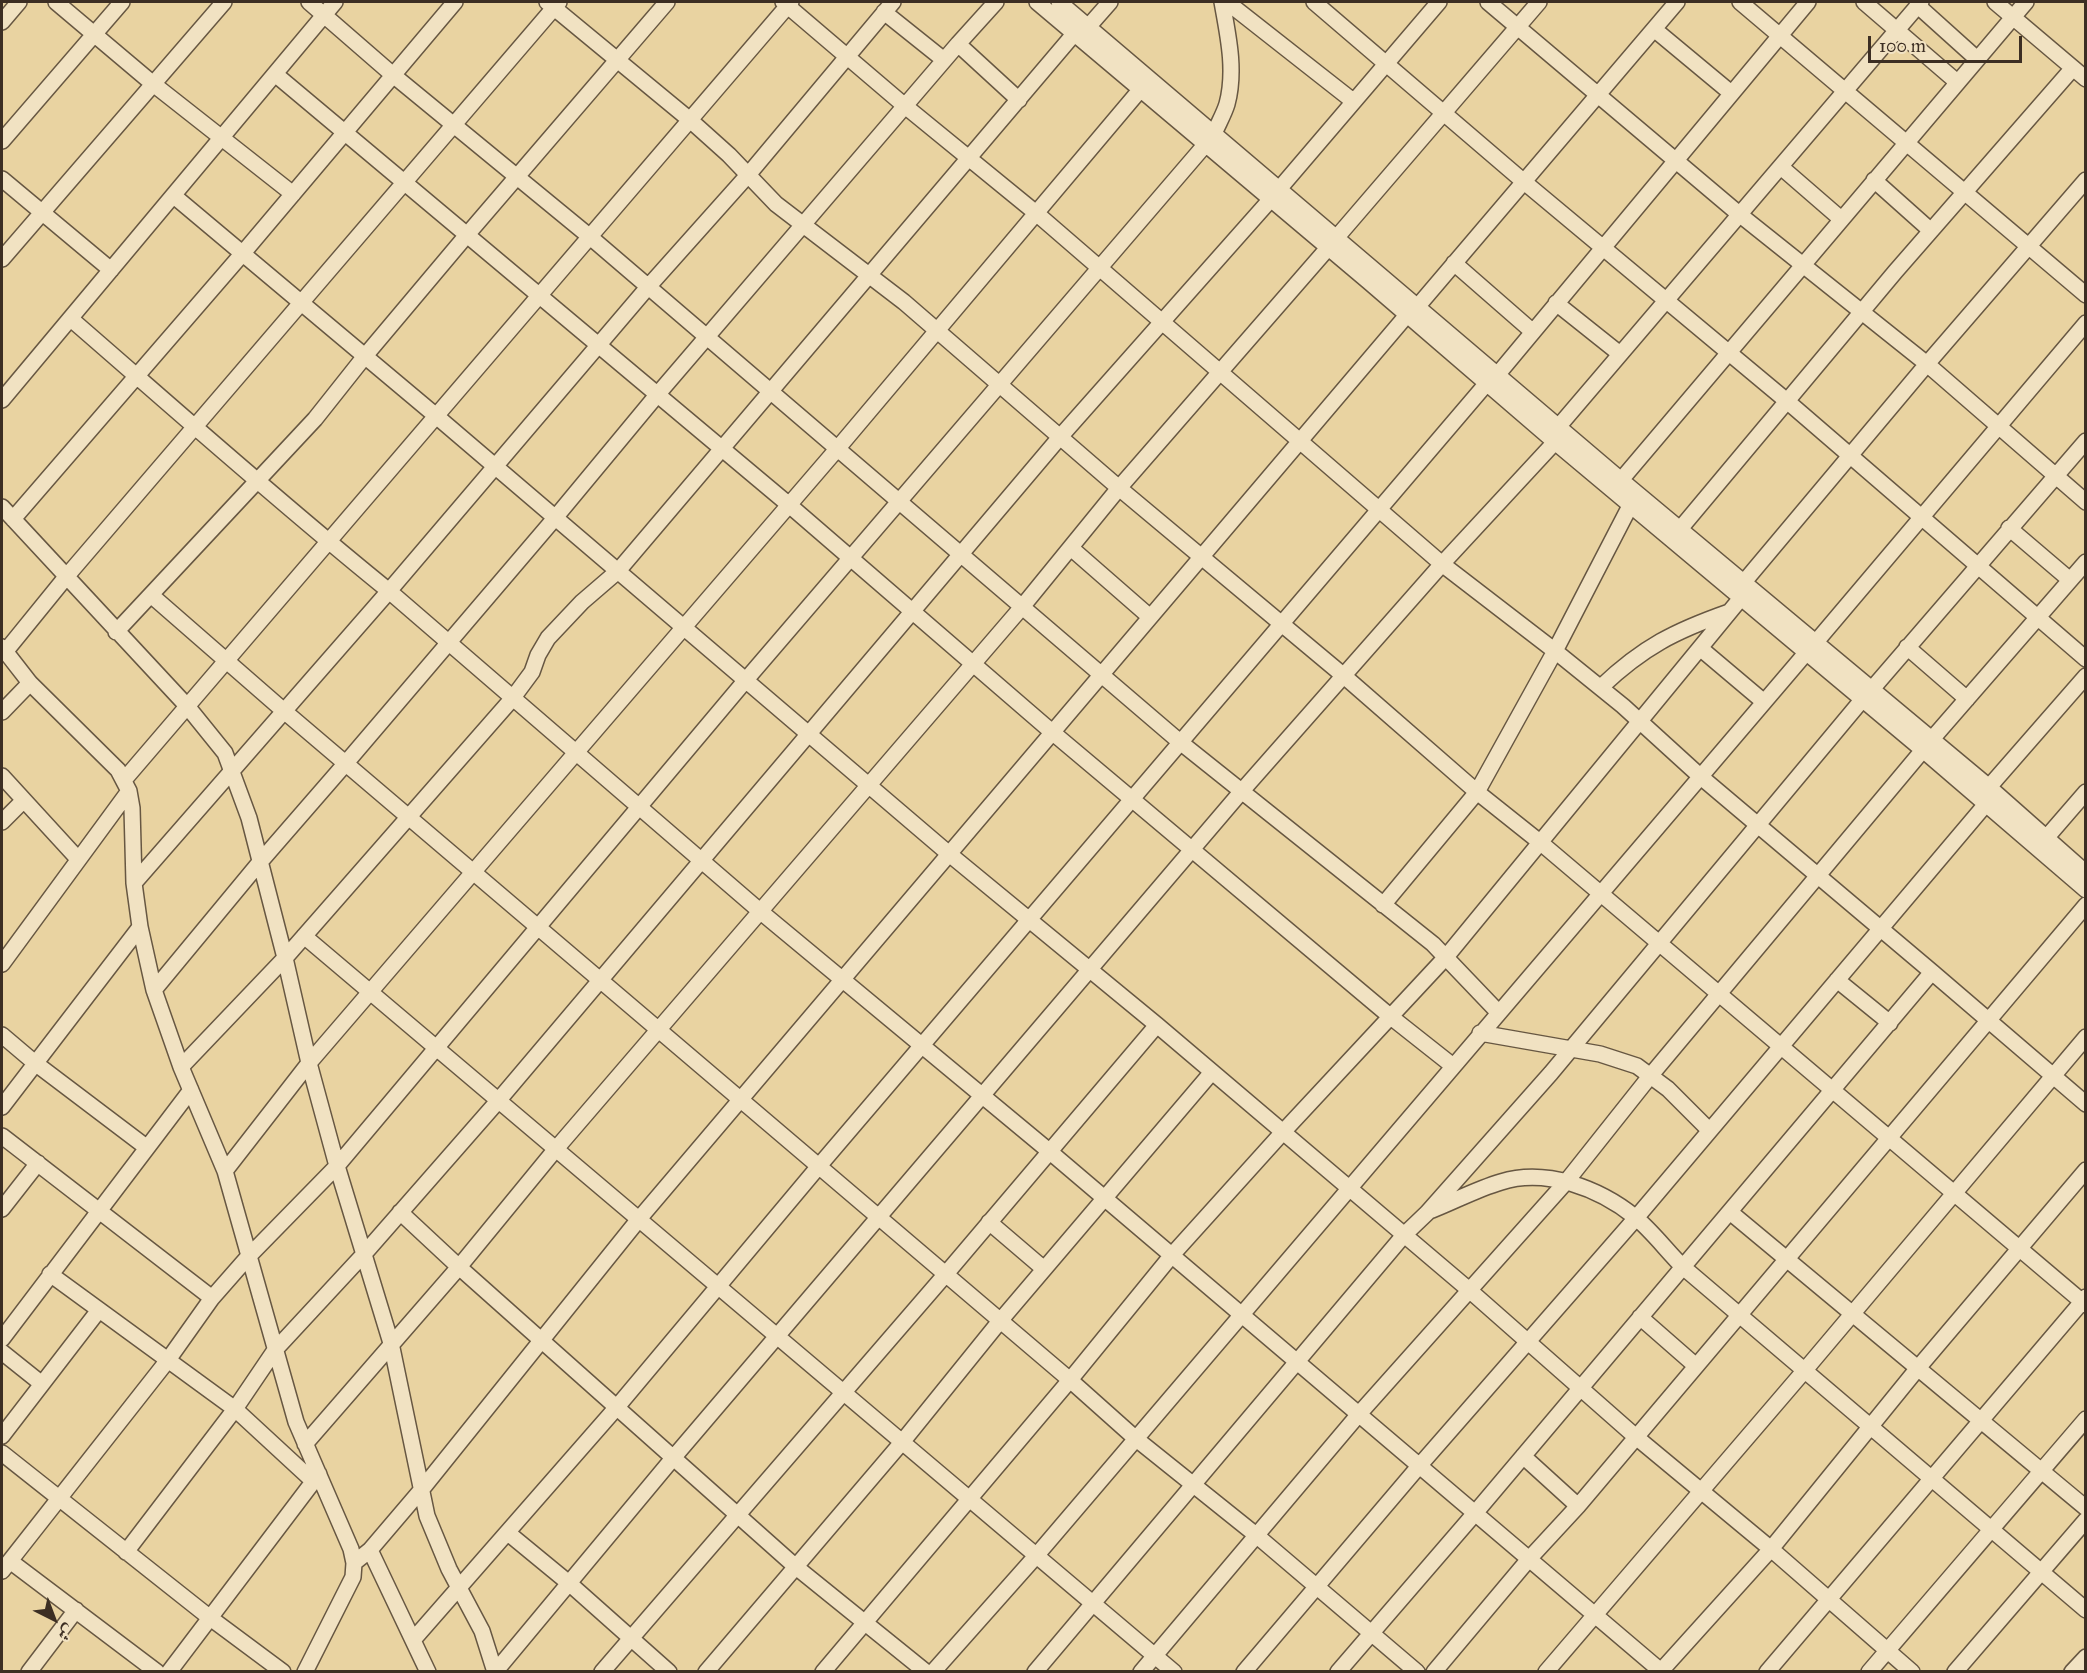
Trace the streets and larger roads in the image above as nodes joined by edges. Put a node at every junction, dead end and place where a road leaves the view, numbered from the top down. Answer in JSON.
{"nodes":[{"id":1,"x":19,"y":2,"type":"edge"},
{"id":2,"x":56,"y":2,"type":"edge"},
{"id":3,"x":122,"y":2,"type":"edge"},
{"id":4,"x":224,"y":2,"type":"edge"},
{"id":5,"x":309,"y":2,"type":"edge"},
{"id":6,"x":335,"y":2,"type":"edge"},
{"id":7,"x":455,"y":2,"type":"edge"},
{"id":8,"x":667,"y":2,"type":"edge"},
{"id":9,"x":996,"y":2,"type":"edge"},
{"id":10,"x":1036,"y":2,"type":"edge"},
{"id":11,"x":1059,"y":2,"type":"edge"},
{"id":12,"x":1110,"y":2,"type":"edge"},
{"id":13,"x":1222,"y":2,"type":"edge"},
{"id":14,"x":1227,"y":2,"type":"edge"},
{"id":15,"x":1438,"y":2,"type":"edge"},
{"id":16,"x":1488,"y":2,"type":"edge"},
{"id":17,"x":1539,"y":2,"type":"edge"},
{"id":18,"x":1677,"y":2,"type":"edge"},
{"id":19,"x":1740,"y":2,"type":"edge"},
{"id":20,"x":1808,"y":2,"type":"edge"},
{"id":21,"x":1864,"y":2,"type":"edge"},
{"id":22,"x":1995,"y":2,"type":"edge"},
{"id":23,"x":2026,"y":2,"type":"edge"},
{"id":24,"x":787,"y":3,"type":"edge"},
{"id":25,"x":1919,"y":3,"type":"edge"},
{"id":26,"x":553,"y":4,"type":"edge"},
{"id":27,"x":1324,"y":5,"type":"edge"},
{"id":28,"x":889,"y":7,"type":"edge"},
{"id":29,"x":324,"y":15,"type":"junction"},
{"id":30,"x":2013,"y":17,"type":"junction"},
{"id":31,"x":2,"y":22,"type":"edge"},
{"id":32,"x":1518,"y":27,"type":"junction"},
{"id":33,"x":1654,"y":28,"type":"junction"},
{"id":34,"x":1081,"y":30,"type":"junction"},
{"id":35,"x":1897,"y":30,"type":"junction"},
{"id":36,"x":93,"y":34,"type":"junction"},
{"id":37,"x":1780,"y":34,"type":"junction"},
{"id":38,"x":958,"y":44,"type":"junction"},
{"id":39,"x":847,"y":56,"type":"junction"},
{"id":40,"x":1977,"y":59,"type":"junction"},
{"id":41,"x":616,"y":60,"type":"junction"},
{"id":42,"x":944,"y":60,"type":"junction"},
{"id":43,"x":1386,"y":62,"type":"junction"},
{"id":44,"x":2073,"y":68,"type":"junction"},
{"id":45,"x":275,"y":74,"type":"junction"},
{"id":46,"x":393,"y":75,"type":"junction"},
{"id":47,"x":2085,"y":79,"type":"edge"},
{"id":48,"x":1958,"y":82,"type":"junction"},
{"id":49,"x":152,"y":83,"type":"junction"},
{"id":50,"x":1140,"y":90,"type":"junction"},
{"id":51,"x":1845,"y":90,"type":"junction"},
{"id":52,"x":1731,"y":93,"type":"junction"},
{"id":53,"x":1598,"y":94,"type":"junction"},
{"id":54,"x":1019,"y":100,"type":"junction"},
{"id":55,"x":1353,"y":101,"type":"junction"},
{"id":56,"x":905,"y":106,"type":"junction"},
{"id":57,"x":1443,"y":113,"type":"junction"},
{"id":58,"x":690,"y":120,"type":"junction"},
{"id":59,"x":454,"y":125,"type":"junction"},
{"id":60,"x":345,"y":132,"type":"junction"},
{"id":61,"x":222,"y":138,"type":"junction"},
{"id":62,"x":1209,"y":140,"type":"junction"},
{"id":63,"x":2,"y":141,"type":"edge"},
{"id":64,"x":1906,"y":143,"type":"junction"},
{"id":65,"x":970,"y":158,"type":"junction"},
{"id":66,"x":1675,"y":160,"type":"junction"},
{"id":67,"x":1780,"y":167,"type":"junction"},
{"id":68,"x":748,"y":174,"type":"junction"},
{"id":69,"x":517,"y":176,"type":"junction"},
{"id":70,"x":2,"y":179,"type":"edge"},
{"id":71,"x":1874,"y":180,"type":"junction"},
{"id":72,"x":2085,"y":180,"type":"edge"},
{"id":73,"x":1523,"y":181,"type":"junction"},
{"id":74,"x":403,"y":182,"type":"junction"},
{"id":75,"x":1964,"y":192,"type":"junction"},
{"id":76,"x":292,"y":194,"type":"junction"},
{"id":77,"x":1275,"y":194,"type":"junction"},
{"id":78,"x":174,"y":196,"type":"junction"},
{"id":79,"x":40,"y":212,"type":"junction"},
{"id":80,"x":1036,"y":213,"type":"junction"},
{"id":81,"x":1739,"y":214,"type":"junction"},
{"id":82,"x":1841,"y":219,"type":"junction"},
{"id":83,"x":802,"y":225,"type":"junction"},
{"id":84,"x":1930,"y":230,"type":"junction"},
{"id":85,"x":466,"y":236,"type":"junction"},
{"id":86,"x":589,"y":236,"type":"junction"},
{"id":87,"x":1332,"y":242,"type":"junction"},
{"id":88,"x":2029,"y":246,"type":"junction"},
{"id":89,"x":1602,"y":247,"type":"junction"},
{"id":90,"x":243,"y":253,"type":"junction"},
{"id":91,"x":2,"y":259,"type":"edge"},
{"id":92,"x":1455,"y":263,"type":"junction"},
{"id":93,"x":1802,"y":265,"type":"junction"},
{"id":94,"x":1099,"y":267,"type":"junction"},
{"id":95,"x":111,"y":270,"type":"junction"},
{"id":96,"x":870,"y":276,"type":"junction"},
{"id":97,"x":648,"y":287,"type":"junction"},
{"id":98,"x":538,"y":295,"type":"junction"},
{"id":99,"x":2085,"y":295,"type":"edge"},
{"id":100,"x":1666,"y":300,"type":"junction"},
{"id":101,"x":301,"y":302,"type":"junction"},
{"id":102,"x":1556,"y":303,"type":"junction"},
{"id":103,"x":1412,"y":310,"type":"junction"},
{"id":104,"x":1862,"y":313,"type":"junction"},
{"id":105,"x":71,"y":319,"type":"junction"},
{"id":106,"x":1161,"y":322,"type":"junction"},
{"id":107,"x":2085,"y":323,"type":"edge"},
{"id":108,"x":937,"y":331,"type":"junction"},
{"id":109,"x":1533,"y":332,"type":"junction"},
{"id":110,"x":705,"y":338,"type":"junction"},
{"id":111,"x":599,"y":345,"type":"junction"},
{"id":112,"x":1728,"y":352,"type":"junction"},
{"id":113,"x":1620,"y":354,"type":"junction"},
{"id":114,"x":365,"y":356,"type":"junction"},
{"id":115,"x":1927,"y":364,"type":"junction"},
{"id":116,"x":1219,"y":372,"type":"junction"},
{"id":117,"x":136,"y":375,"type":"junction"},
{"id":118,"x":1492,"y":378,"type":"junction"},
{"id":119,"x":998,"y":384,"type":"junction"},
{"id":120,"x":771,"y":393,"type":"junction"},
{"id":121,"x":657,"y":395,"type":"junction"},
{"id":122,"x":2,"y":397,"type":"edge"},
{"id":123,"x":1788,"y":402,"type":"junction"},
{"id":124,"x":435,"y":415,"type":"junction"},
{"id":125,"x":1559,"y":426,"type":"junction"},
{"id":126,"x":2000,"y":426,"type":"junction"},
{"id":127,"x":194,"y":427,"type":"junction"},
{"id":128,"x":1060,"y":437,"type":"junction"},
{"id":129,"x":1299,"y":441,"type":"junction"},
{"id":130,"x":2085,"y":441,"type":"edge"},
{"id":131,"x":1555,"y":442,"type":"junction"},
{"id":132,"x":838,"y":448,"type":"junction"},
{"id":133,"x":721,"y":449,"type":"junction"},
{"id":134,"x":1849,"y":457,"type":"junction"},
{"id":135,"x":494,"y":466,"type":"junction"},
{"id":136,"x":2055,"y":476,"type":"junction"},
{"id":137,"x":257,"y":480,"type":"junction"},
{"id":138,"x":1621,"y":480,"type":"junction"},
{"id":139,"x":1119,"y":488,"type":"junction"},
{"id":140,"x":900,"y":502,"type":"junction"},
{"id":141,"x":2085,"y":502,"type":"edge"},
{"id":142,"x":788,"y":504,"type":"junction"},
{"id":143,"x":1630,"y":506,"type":"junction"},
{"id":144,"x":2,"y":507,"type":"edge"},
{"id":145,"x":1379,"y":508,"type":"junction"},
{"id":146,"x":555,"y":518,"type":"junction"},
{"id":147,"x":1921,"y":518,"type":"junction"},
{"id":148,"x":13,"y":519,"type":"junction"},
{"id":149,"x":2009,"y":528,"type":"junction"},
{"id":150,"x":1680,"y":529,"type":"junction"},
{"id":151,"x":329,"y":542,"type":"junction"},
{"id":152,"x":1071,"y":548,"type":"junction"},
{"id":153,"x":961,"y":555,"type":"junction"},
{"id":154,"x":1201,"y":556,"type":"junction"},
{"id":155,"x":850,"y":559,"type":"junction"},
{"id":156,"x":2085,"y":562,"type":"edge"},
{"id":157,"x":1442,"y":564,"type":"junction"},
{"id":158,"x":1977,"y":565,"type":"junction"},
{"id":159,"x":618,"y":571,"type":"junction"},
{"id":160,"x":66,"y":577,"type":"junction"},
{"id":161,"x":2070,"y":580,"type":"junction"},
{"id":162,"x":1744,"y":582,"type":"junction"},
{"id":163,"x":389,"y":591,"type":"junction"},
{"id":164,"x":151,"y":595,"type":"junction"},
{"id":165,"x":1741,"y":598,"type":"junction"},
{"id":166,"x":1022,"y":607,"type":"junction"},
{"id":167,"x":912,"y":611,"type":"junction"},
{"id":168,"x":1729,"y":612,"type":"junction"},
{"id":169,"x":1150,"y":617,"type":"junction"},
{"id":170,"x":2038,"y":618,"type":"junction"},
{"id":171,"x":1281,"y":623,"type":"junction"},
{"id":172,"x":684,"y":627,"type":"junction"},
{"id":173,"x":116,"y":632,"type":"junction"},
{"id":174,"x":449,"y":642,"type":"junction"},
{"id":175,"x":1811,"y":647,"type":"junction"},
{"id":176,"x":1907,"y":647,"type":"junction"},
{"id":177,"x":1700,"y":648,"type":"junction"},
{"id":178,"x":3,"y":650,"type":"edge"},
{"id":179,"x":1556,"y":651,"type":"junction"},
{"id":180,"x":2085,"y":659,"type":"edge"},
{"id":181,"x":227,"y":662,"type":"junction"},
{"id":182,"x":972,"y":664,"type":"junction"},
{"id":183,"x":1102,"y":673,"type":"junction"},
{"id":184,"x":1344,"y":675,"type":"junction"},
{"id":185,"x":2085,"y":676,"type":"edge"},
{"id":186,"x":745,"y":681,"type":"junction"},
{"id":187,"x":30,"y":683,"type":"junction"},
{"id":188,"x":1601,"y":687,"type":"junction"},
{"id":189,"x":1867,"y":695,"type":"junction"},
{"id":190,"x":512,"y":699,"type":"junction"},
{"id":191,"x":1966,"y":699,"type":"junction"},
{"id":192,"x":1764,"y":702,"type":"junction"},
{"id":193,"x":187,"y":706,"type":"junction"},
{"id":194,"x":284,"y":711,"type":"junction"},
{"id":195,"x":2,"y":712,"type":"edge"},
{"id":196,"x":1639,"y":720,"type":"junction"},
{"id":197,"x":1053,"y":732,"type":"junction"},
{"id":198,"x":809,"y":734,"type":"junction"},
{"id":199,"x":1180,"y":742,"type":"junction"},
{"id":200,"x":1928,"y":745,"type":"junction"},
{"id":201,"x":577,"y":753,"type":"junction"},
{"id":202,"x":346,"y":763,"type":"junction"},
{"id":203,"x":232,"y":771,"type":"junction"},
{"id":204,"x":2,"y":776,"type":"edge"},
{"id":205,"x":1701,"y":777,"type":"junction"},
{"id":206,"x":127,"y":786,"type":"junction"},
{"id":207,"x":869,"y":786,"type":"junction"},
{"id":208,"x":1989,"y":787,"type":"junction"},
{"id":209,"x":1240,"y":792,"type":"junction"},
{"id":210,"x":1477,"y":792,"type":"junction"},
{"id":211,"x":2085,"y":792,"type":"edge"},
{"id":212,"x":1132,"y":799,"type":"junction"},
{"id":213,"x":24,"y":800,"type":"junction"},
{"id":214,"x":1986,"y":804,"type":"junction"},
{"id":215,"x":639,"y":806,"type":"junction"},
{"id":216,"x":408,"y":816,"type":"junction"},
{"id":217,"x":2,"y":822,"type":"edge"},
{"id":218,"x":1758,"y":825,"type":"junction"},
{"id":219,"x":2047,"y":837,"type":"junction"},
{"id":220,"x":1541,"y":843,"type":"junction"},
{"id":221,"x":1192,"y":849,"type":"junction"},
{"id":222,"x":948,"y":853,"type":"junction"},
{"id":223,"x":78,"y":859,"type":"junction"},
{"id":224,"x":702,"y":859,"type":"junction"},
{"id":225,"x":260,"y":862,"type":"junction"},
{"id":226,"x":474,"y":873,"type":"junction"},
{"id":227,"x":2085,"y":873,"type":"edge"},
{"id":228,"x":1818,"y":877,"type":"junction"},
{"id":229,"x":134,"y":883,"type":"junction"},
{"id":230,"x":2085,"y":890,"type":"edge"},
{"id":231,"x":1600,"y":894,"type":"junction"},
{"id":232,"x":1383,"y":905,"type":"junction"},
{"id":233,"x":2085,"y":905,"type":"edge"},
{"id":234,"x":761,"y":912,"type":"junction"},
{"id":235,"x":1029,"y":920,"type":"junction"},
{"id":236,"x":140,"y":927,"type":"junction"},
{"id":237,"x":538,"y":927,"type":"junction"},
{"id":238,"x":1881,"y":928,"type":"junction"},
{"id":239,"x":304,"y":936,"type":"junction"},
{"id":240,"x":1658,"y":943,"type":"junction"},
{"id":241,"x":1446,"y":957,"type":"junction"},
{"id":242,"x":285,"y":958,"type":"junction"},
{"id":243,"x":2,"y":964,"type":"edge"},
{"id":244,"x":1089,"y":970,"type":"junction"},
{"id":245,"x":1932,"y":972,"type":"junction"},
{"id":246,"x":842,"y":979,"type":"junction"},
{"id":247,"x":601,"y":980,"type":"junction"},
{"id":248,"x":1837,"y":980,"type":"junction"},
{"id":249,"x":154,"y":990,"type":"junction"},
{"id":250,"x":370,"y":992,"type":"junction"},
{"id":251,"x":1719,"y":994,"type":"junction"},
{"id":252,"x":1498,"y":1012,"type":"junction"},
{"id":253,"x":1390,"y":1017,"type":"junction"},
{"id":254,"x":1988,"y":1021,"type":"junction"},
{"id":255,"x":1890,"y":1023,"type":"junction"},
{"id":256,"x":1157,"y":1025,"type":"junction"},
{"id":257,"x":659,"y":1030,"type":"junction"},
{"id":258,"x":1480,"y":1033,"type":"junction"},
{"id":259,"x":2,"y":1035,"type":"edge"},
{"id":260,"x":2085,"y":1037,"type":"edge"},
{"id":261,"x":922,"y":1046,"type":"junction"},
{"id":262,"x":436,"y":1047,"type":"junction"},
{"id":263,"x":1781,"y":1047,"type":"junction"},
{"id":264,"x":1572,"y":1049,"type":"junction"},
{"id":265,"x":35,"y":1063,"type":"junction"},
{"id":266,"x":309,"y":1063,"type":"junction"},
{"id":267,"x":181,"y":1066,"type":"junction"},
{"id":268,"x":1453,"y":1066,"type":"junction"},
{"id":269,"x":1212,"y":1072,"type":"junction"},
{"id":270,"x":1651,"y":1075,"type":"junction"},
{"id":271,"x":2053,"y":1076,"type":"junction"},
{"id":272,"x":191,"y":1090,"type":"junction"},
{"id":273,"x":1833,"y":1092,"type":"junction"},
{"id":274,"x":983,"y":1096,"type":"junction"},
{"id":275,"x":740,"y":1100,"type":"junction"},
{"id":276,"x":498,"y":1101,"type":"junction"},
{"id":277,"x":2085,"y":1104,"type":"edge"},
{"id":278,"x":2,"y":1107,"type":"edge"},
{"id":279,"x":1709,"y":1130,"type":"junction"},
{"id":280,"x":1282,"y":1132,"type":"junction"},
{"id":281,"x":2,"y":1136,"type":"edge"},
{"id":282,"x":1888,"y":1140,"type":"junction"},
{"id":283,"x":146,"y":1147,"type":"junction"},
{"id":284,"x":555,"y":1150,"type":"junction"},
{"id":285,"x":1049,"y":1151,"type":"junction"},
{"id":286,"x":38,"y":1163,"type":"junction"},
{"id":287,"x":337,"y":1166,"type":"junction"},
{"id":288,"x":819,"y":1166,"type":"junction"},
{"id":289,"x":2085,"y":1170,"type":"edge"},
{"id":290,"x":225,"y":1171,"type":"junction"},
{"id":291,"x":1566,"y":1182,"type":"junction"},
{"id":292,"x":1350,"y":1189,"type":"junction"},
{"id":293,"x":1953,"y":1194,"type":"junction"},
{"id":294,"x":1104,"y":1198,"type":"junction"},
{"id":295,"x":2,"y":1209,"type":"edge"},
{"id":296,"x":99,"y":1209,"type":"junction"},
{"id":297,"x":400,"y":1212,"type":"junction"},
{"id":298,"x":1730,"y":1212,"type":"junction"},
{"id":299,"x":1427,"y":1213,"type":"junction"},
{"id":300,"x":879,"y":1218,"type":"junction"},
{"id":301,"x":1636,"y":1218,"type":"junction"},
{"id":302,"x":639,"y":1219,"type":"junction"},
{"id":303,"x":989,"y":1222,"type":"junction"},
{"id":304,"x":1404,"y":1235,"type":"junction"},
{"id":305,"x":2020,"y":1249,"type":"junction"},
{"id":306,"x":364,"y":1254,"type":"junction"},
{"id":307,"x":1172,"y":1255,"type":"junction"},
{"id":308,"x":248,"y":1257,"type":"junction"},
{"id":309,"x":1786,"y":1258,"type":"junction"},
{"id":310,"x":459,"y":1267,"type":"junction"},
{"id":311,"x":1683,"y":1267,"type":"junction"},
{"id":312,"x":1044,"y":1269,"type":"junction"},
{"id":313,"x":50,"y":1274,"type":"junction"},
{"id":314,"x":945,"y":1275,"type":"junction"},
{"id":315,"x":718,"y":1287,"type":"junction"},
{"id":316,"x":1468,"y":1289,"type":"junction"},
{"id":317,"x":212,"y":1298,"type":"junction"},
{"id":318,"x":2084,"y":1301,"type":"edge"},
{"id":319,"x":99,"y":1310,"type":"junction"},
{"id":320,"x":1852,"y":1312,"type":"junction"},
{"id":321,"x":1241,"y":1315,"type":"junction"},
{"id":322,"x":1739,"y":1315,"type":"junction"},
{"id":323,"x":1640,"y":1317,"type":"junction"},
{"id":324,"x":1000,"y":1321,"type":"junction"},
{"id":325,"x":778,"y":1337,"type":"junction"},
{"id":326,"x":2,"y":1339,"type":"edge"},
{"id":327,"x":540,"y":1340,"type":"junction"},
{"id":328,"x":1528,"y":1341,"type":"junction"},
{"id":329,"x":391,"y":1344,"type":"junction"},
{"id":330,"x":275,"y":1350,"type":"junction"},
{"id":331,"x":2,"y":1352,"type":"edge"},
{"id":332,"x":168,"y":1360,"type":"junction"},
{"id":333,"x":1297,"y":1362,"type":"junction"},
{"id":334,"x":1696,"y":1366,"type":"junction"},
{"id":335,"x":1918,"y":1368,"type":"junction"},
{"id":336,"x":1804,"y":1370,"type":"junction"},
{"id":337,"x":1070,"y":1380,"type":"junction"},
{"id":338,"x":42,"y":1384,"type":"junction"},
{"id":339,"x":1581,"y":1387,"type":"junction"},
{"id":340,"x":843,"y":1393,"type":"junction"},
{"id":341,"x":617,"y":1407,"type":"junction"},
{"id":342,"x":235,"y":1409,"type":"junction"},
{"id":343,"x":1359,"y":1414,"type":"junction"},
{"id":344,"x":2085,"y":1419,"type":"edge"},
{"id":345,"x":1981,"y":1421,"type":"junction"},
{"id":346,"x":1870,"y":1426,"type":"junction"},
{"id":347,"x":2,"y":1436,"type":"edge"},
{"id":348,"x":1636,"y":1437,"type":"junction"},
{"id":349,"x":1135,"y":1438,"type":"junction"},
{"id":350,"x":903,"y":1442,"type":"junction"},
{"id":351,"x":305,"y":1444,"type":"junction"},
{"id":352,"x":2,"y":1454,"type":"edge"},
{"id":353,"x":1523,"y":1456,"type":"junction"},
{"id":354,"x":674,"y":1457,"type":"junction"},
{"id":355,"x":1420,"y":1465,"type":"junction"},
{"id":356,"x":2041,"y":1471,"type":"junction"},
{"id":357,"x":316,"y":1477,"type":"junction"},
{"id":358,"x":1933,"y":1478,"type":"junction"},
{"id":359,"x":1194,"y":1484,"type":"junction"},
{"id":360,"x":422,"y":1489,"type":"junction"},
{"id":361,"x":1700,"y":1490,"type":"junction"},
{"id":362,"x":60,"y":1499,"type":"junction"},
{"id":363,"x":970,"y":1499,"type":"junction"},
{"id":364,"x":1578,"y":1506,"type":"junction"},
{"id":365,"x":2085,"y":1508,"type":"edge"},
{"id":366,"x":1476,"y":1512,"type":"junction"},
{"id":367,"x":736,"y":1515,"type":"junction"},
{"id":368,"x":2085,"y":1520,"type":"edge"},
{"id":369,"x":1990,"y":1528,"type":"junction"},
{"id":370,"x":508,"y":1533,"type":"junction"},
{"id":371,"x":1256,"y":1535,"type":"junction"},
{"id":372,"x":1771,"y":1549,"type":"junction"},
{"id":373,"x":370,"y":1550,"type":"junction"},
{"id":374,"x":126,"y":1552,"type":"junction"},
{"id":375,"x":1036,"y":1556,"type":"junction"},
{"id":376,"x":1529,"y":1559,"type":"junction"},
{"id":377,"x":354,"y":1563,"type":"junction"},
{"id":378,"x":6,"y":1566,"type":"edge"},
{"id":379,"x":796,"y":1567,"type":"junction"},
{"id":380,"x":2041,"y":1572,"type":"junction"},
{"id":381,"x":570,"y":1584,"type":"junction"},
{"id":382,"x":1316,"y":1586,"type":"junction"},
{"id":383,"x":459,"y":1587,"type":"junction"},
{"id":384,"x":1829,"y":1599,"type":"junction"},
{"id":385,"x":1094,"y":1604,"type":"junction"},
{"id":386,"x":76,"y":1610,"type":"junction"},
{"id":387,"x":2085,"y":1610,"type":"edge"},
{"id":388,"x":1595,"y":1614,"type":"junction"},
{"id":389,"x":209,"y":1617,"type":"junction"},
{"id":390,"x":866,"y":1622,"type":"junction"},
{"id":391,"x":1370,"y":1634,"type":"junction"},
{"id":392,"x":632,"y":1638,"type":"junction"},
{"id":393,"x":413,"y":1640,"type":"junction"},
{"id":394,"x":1887,"y":1650,"type":"junction"},
{"id":395,"x":1155,"y":1655,"type":"junction"},
{"id":396,"x":2085,"y":1657,"type":"edge"},
{"id":397,"x":29,"y":1671,"type":"edge"},
{"id":398,"x":157,"y":1671,"type":"edge"},
{"id":399,"x":169,"y":1671,"type":"edge"},
{"id":400,"x":280,"y":1671,"type":"edge"},
{"id":401,"x":305,"y":1671,"type":"edge"},
{"id":402,"x":428,"y":1671,"type":"edge"},
{"id":403,"x":495,"y":1671,"type":"edge"},
{"id":404,"x":602,"y":1671,"type":"edge"},
{"id":405,"x":669,"y":1671,"type":"edge"},
{"id":406,"x":706,"y":1671,"type":"edge"},
{"id":407,"x":823,"y":1671,"type":"edge"},
{"id":408,"x":926,"y":1671,"type":"edge"},
{"id":409,"x":933,"y":1671,"type":"edge"},
{"id":410,"x":1035,"y":1671,"type":"edge"},
{"id":411,"x":1141,"y":1671,"type":"edge"},
{"id":412,"x":1174,"y":1671,"type":"edge"},
{"id":413,"x":1244,"y":1671,"type":"edge"},
{"id":414,"x":1338,"y":1671,"type":"edge"},
{"id":415,"x":1417,"y":1671,"type":"edge"},
{"id":416,"x":1434,"y":1671,"type":"edge"},
{"id":417,"x":1545,"y":1671,"type":"edge"},
{"id":418,"x":1661,"y":1671,"type":"edge"},
{"id":419,"x":1767,"y":1671,"type":"edge"},
{"id":420,"x":1869,"y":1671,"type":"edge"},
{"id":421,"x":1912,"y":1671,"type":"edge"},
{"id":422,"x":1955,"y":1671,"type":"edge"},
{"id":423,"x":2072,"y":1671,"type":"edge"}],
"edges":[{"from":1,"to":31,"type":"street"},
{"from":2,"to":36,"type":"street"},
{"from":3,"to":36,"type":"street"},
{"from":4,"to":49,"type":"street"},
{"from":5,"to":29,"type":"street"},
{"from":6,"to":29,"type":"street"},
{"from":7,"to":46,"type":"street"},
{"from":8,"to":41,"type":"street"},
{"from":9,"to":38,"type":"street"},
{"from":10,"to":34,"type":"street"},
{"from":11,"to":34,"type":"street"},
{"from":12,"to":34,"type":"street"},
{"from":13,"to":62,"type":"street"},
{"from":14,"to":55,"type":"street"},
{"from":15,"to":43,"type":"street"},
{"from":16,"to":32,"type":"street"},
{"from":17,"to":32,"type":"street"},
{"from":18,"to":33,"type":"street"},
{"from":19,"to":37,"type":"street"},
{"from":20,"to":37,"type":"street"},
{"from":21,"to":35,"type":"street"},
{"from":22,"to":30,"type":"street"},
{"from":23,"to":30,"type":"street"},
{"from":24,"to":39,"type":"street"},
{"from":24,"to":58,"type":"street"},
{"from":25,"to":35,"type":"street"},
{"from":25,"to":40,"type":"street"},
{"from":26,"to":41,"type":"street"},
{"from":26,"to":59,"type":"street"},
{"from":27,"to":43,"type":"street"},
{"from":28,"to":39,"type":"street"},
{"from":28,"to":42,"type":"street"},
{"from":29,"to":45,"type":"street"},
{"from":29,"to":46,"type":"street"},
{"from":30,"to":40,"type":"street"},
{"from":30,"to":44,"type":"street"},
{"from":32,"to":53,"type":"street"},
{"from":32,"to":57,"type":"street"},
{"from":33,"to":52,"type":"street"},
{"from":33,"to":53,"type":"street"},
{"from":34,"to":50,"type":"street"},
{"from":34,"to":54,"type":"street"},
{"from":34,"to":62,"type":"street"},
{"from":35,"to":48,"type":"street"},
{"from":35,"to":51,"type":"street"},
{"from":36,"to":49,"type":"street"},
{"from":36,"to":63,"type":"street"},
{"from":37,"to":51,"type":"street"},
{"from":37,"to":52,"type":"street"},
{"from":38,"to":42,"type":"street"},
{"from":38,"to":54,"type":"street"},
{"from":39,"to":56,"type":"street"},
{"from":39,"to":68,"type":"street"},
{"from":40,"to":48,"type":"street"},
{"from":41,"to":58,"type":"street"},
{"from":41,"to":69,"type":"street"},
{"from":42,"to":56,"type":"street"},
{"from":43,"to":55,"type":"street"},
{"from":43,"to":57,"type":"street"},
{"from":44,"to":47,"type":"street"},
{"from":44,"to":75,"type":"street"},
{"from":45,"to":60,"type":"street"},
{"from":45,"to":61,"type":"street"},
{"from":46,"to":59,"type":"street"},
{"from":46,"to":60,"type":"street"},
{"from":48,"to":64,"type":"street"},
{"from":49,"to":61,"type":"street"},
{"from":49,"to":79,"type":"street"},
{"from":50,"to":62,"type":"street"},
{"from":50,"to":80,"type":"street"},
{"from":51,"to":64,"type":"street"},
{"from":51,"to":67,"type":"street"},
{"from":52,"to":66,"type":"street"},
{"from":53,"to":66,"type":"street"},
{"from":53,"to":73,"type":"street"},
{"from":54,"to":65,"type":"street"},
{"from":55,"to":77,"type":"street"},
{"from":56,"to":65,"type":"street"},
{"from":56,"to":83,"type":"street"},
{"from":57,"to":73,"type":"street"},
{"from":57,"to":87,"type":"street"},
{"from":58,"to":68,"type":"street"},
{"from":58,"to":86,"type":"street"},
{"from":59,"to":69,"type":"street"},
{"from":59,"to":74,"type":"street"},
{"from":60,"to":74,"type":"street"},
{"from":60,"to":76,"type":"street"},
{"from":61,"to":76,"type":"street"},
{"from":61,"to":78,"type":"street"},
{"from":62,"to":77,"type":"street"},
{"from":62,"to":94,"type":"street"},
{"from":64,"to":71,"type":"street"},
{"from":64,"to":75,"type":"street"},
{"from":65,"to":80,"type":"street"},
{"from":65,"to":96,"type":"street"},
{"from":66,"to":81,"type":"street"},
{"from":66,"to":89,"type":"street"},
{"from":67,"to":81,"type":"street"},
{"from":67,"to":82,"type":"street"},
{"from":68,"to":83,"type":"street"},
{"from":68,"to":97,"type":"street"},
{"from":69,"to":85,"type":"street"},
{"from":69,"to":86,"type":"street"},
{"from":70,"to":79,"type":"street"},
{"from":71,"to":82,"type":"street"},
{"from":71,"to":84,"type":"street"},
{"from":72,"to":88,"type":"street"},
{"from":73,"to":89,"type":"street"},
{"from":73,"to":92,"type":"street"},
{"from":74,"to":85,"type":"street"},
{"from":74,"to":101,"type":"street"},
{"from":75,"to":84,"type":"street"},
{"from":75,"to":88,"type":"street"},
{"from":76,"to":90,"type":"street"},
{"from":77,"to":87,"type":"street"},
{"from":77,"to":106,"type":"street"},
{"from":78,"to":90,"type":"street"},
{"from":78,"to":95,"type":"street"},
{"from":79,"to":91,"type":"street"},
{"from":79,"to":95,"type":"street"},
{"from":80,"to":94,"type":"street"},
{"from":80,"to":108,"type":"street"},
{"from":81,"to":93,"type":"street"},
{"from":81,"to":100,"type":"street"},
{"from":82,"to":93,"type":"street"},
{"from":83,"to":96,"type":"street"},
{"from":83,"to":110,"type":"street"},
{"from":84,"to":104,"type":"street"},
{"from":85,"to":98,"type":"street"},
{"from":85,"to":114,"type":"street"},
{"from":86,"to":97,"type":"street"},
{"from":86,"to":98,"type":"street"},
{"from":87,"to":103,"type":"street"},
{"from":87,"to":116,"type":"street"},
{"from":88,"to":99,"type":"street"},
{"from":88,"to":115,"type":"street"},
{"from":89,"to":100,"type":"street"},
{"from":89,"to":102,"type":"street"},
{"from":90,"to":101,"type":"street"},
{"from":90,"to":117,"type":"street"},
{"from":92,"to":103,"type":"street"},
{"from":92,"to":109,"type":"street"},
{"from":93,"to":104,"type":"street"},
{"from":93,"to":112,"type":"street"},
{"from":94,"to":106,"type":"street"},
{"from":94,"to":119,"type":"street"},
{"from":95,"to":105,"type":"street"},
{"from":96,"to":108,"type":"street"},
{"from":96,"to":120,"type":"street"},
{"from":97,"to":110,"type":"street"},
{"from":97,"to":111,"type":"street"},
{"from":98,"to":111,"type":"street"},
{"from":98,"to":124,"type":"street"},
{"from":100,"to":112,"type":"street"},
{"from":100,"to":113,"type":"street"},
{"from":101,"to":114,"type":"street"},
{"from":101,"to":127,"type":"street"},
{"from":102,"to":109,"type":"street"},
{"from":102,"to":113,"type":"street"},
{"from":103,"to":118,"type":"street"},
{"from":103,"to":129,"type":"street"},
{"from":104,"to":115,"type":"street"},
{"from":104,"to":123,"type":"street"},
{"from":105,"to":117,"type":"street"},
{"from":105,"to":122,"type":"street"},
{"from":106,"to":116,"type":"street"},
{"from":106,"to":128,"type":"street"},
{"from":107,"to":126,"type":"street"},
{"from":108,"to":119,"type":"street"},
{"from":108,"to":132,"type":"street"},
{"from":109,"to":118,"type":"street"},
{"from":110,"to":120,"type":"street"},
{"from":110,"to":121,"type":"street"},
{"from":111,"to":121,"type":"street"},
{"from":111,"to":135,"type":"street"},
{"from":112,"to":123,"type":"street"},
{"from":112,"to":138,"type":"street"},
{"from":113,"to":125,"type":"street"},
{"from":114,"to":124,"type":"street"},
{"from":114,"to":137,"type":"street"},
{"from":115,"to":126,"type":"street"},
{"from":115,"to":134,"type":"street"},
{"from":116,"to":129,"type":"street"},
{"from":116,"to":139,"type":"street"},
{"from":117,"to":127,"type":"street"},
{"from":117,"to":148,"type":"street"},
{"from":118,"to":125,"type":"street"},
{"from":118,"to":131,"type":"street"},
{"from":118,"to":145,"type":"street"},
{"from":119,"to":128,"type":"street"},
{"from":119,"to":140,"type":"street"},
{"from":120,"to":132,"type":"street"},
{"from":120,"to":133,"type":"street"},
{"from":121,"to":133,"type":"street"},
{"from":121,"to":146,"type":"street"},
{"from":123,"to":134,"type":"street"},
{"from":123,"to":150,"type":"street"},
{"from":124,"to":135,"type":"street"},
{"from":124,"to":151,"type":"street"},
{"from":125,"to":138,"type":"street"},
{"from":126,"to":136,"type":"street"},
{"from":126,"to":147,"type":"street"},
{"from":127,"to":137,"type":"street"},
{"from":127,"to":160,"type":"street"},
{"from":128,"to":139,"type":"street"},
{"from":128,"to":153,"type":"street"},
{"from":129,"to":145,"type":"street"},
{"from":129,"to":154,"type":"street"},
{"from":130,"to":136,"type":"street"},
{"from":131,"to":143,"type":"street"},
{"from":131,"to":157,"type":"street"},
{"from":132,"to":140,"type":"street"},
{"from":132,"to":142,"type":"street"},
{"from":133,"to":142,"type":"street"},
{"from":133,"to":159,"type":"street"},
{"from":134,"to":147,"type":"street"},
{"from":134,"to":162,"type":"street"},
{"from":135,"to":146,"type":"street"},
{"from":135,"to":163,"type":"street"},
{"from":136,"to":141,"type":"street"},
{"from":136,"to":149,"type":"street"},
{"from":137,"to":151,"type":"street"},
{"from":137,"to":164,"type":"street"},
{"from":138,"to":150,"type":"street"},
{"from":139,"to":152,"type":"street"},
{"from":139,"to":154,"type":"street"},
{"from":140,"to":153,"type":"street"},
{"from":140,"to":155,"type":"street"},
{"from":142,"to":155,"type":"street"},
{"from":142,"to":172,"type":"street"},
{"from":143,"to":165,"type":"street"},
{"from":143,"to":179,"type":"street"},
{"from":144,"to":148,"type":"street"},
{"from":145,"to":157,"type":"street"},
{"from":145,"to":171,"type":"street"},
{"from":146,"to":159,"type":"street"},
{"from":146,"to":174,"type":"street"},
{"from":147,"to":158,"type":"street"},
{"from":147,"to":175,"type":"street"},
{"from":148,"to":160,"type":"street"},
{"from":149,"to":158,"type":"street"},
{"from":149,"to":161,"type":"street"},
{"from":150,"to":162,"type":"street"},
{"from":151,"to":163,"type":"street"},
{"from":151,"to":181,"type":"street"},
{"from":152,"to":166,"type":"street"},
{"from":152,"to":169,"type":"street"},
{"from":153,"to":166,"type":"street"},
{"from":153,"to":167,"type":"street"},
{"from":154,"to":169,"type":"street"},
{"from":154,"to":171,"type":"street"},
{"from":155,"to":167,"type":"street"},
{"from":155,"to":186,"type":"street"},
{"from":156,"to":161,"type":"street"},
{"from":157,"to":179,"type":"street"},
{"from":157,"to":184,"type":"street"},
{"from":158,"to":170,"type":"street"},
{"from":158,"to":176,"type":"street"},
{"from":159,"to":172,"type":"street"},
{"from":159,"to":190,"type":"street"},
{"from":160,"to":173,"type":"street"},
{"from":160,"to":178,"type":"street"},
{"from":161,"to":170,"type":"street"},
{"from":162,"to":175,"type":"street"},
{"from":163,"to":174,"type":"street"},
{"from":163,"to":194,"type":"street"},
{"from":164,"to":173,"type":"street"},
{"from":164,"to":181,"type":"street"},
{"from":165,"to":168,"type":"street"},
{"from":165,"to":175,"type":"street"},
{"from":166,"to":182,"type":"street"},
{"from":166,"to":183,"type":"street"},
{"from":167,"to":182,"type":"street"},
{"from":167,"to":198,"type":"street"},
{"from":168,"to":177,"type":"street"},
{"from":168,"to":188,"type":"street"},
{"from":169,"to":183,"type":"street"},
{"from":170,"to":180,"type":"street"},
{"from":170,"to":191,"type":"street"},
{"from":171,"to":184,"type":"street"},
{"from":171,"to":199,"type":"street"},
{"from":172,"to":186,"type":"street"},
{"from":172,"to":201,"type":"street"},
{"from":173,"to":193,"type":"street"},
{"from":174,"to":190,"type":"street"},
{"from":174,"to":202,"type":"street"},
{"from":175,"to":189,"type":"street"},
{"from":175,"to":192,"type":"street"},
{"from":176,"to":189,"type":"street"},
{"from":176,"to":191,"type":"street"},
{"from":177,"to":192,"type":"street"},
{"from":177,"to":196,"type":"street"},
{"from":178,"to":187,"type":"street"},
{"from":179,"to":188,"type":"street"},
{"from":179,"to":210,"type":"street"},
{"from":181,"to":193,"type":"street"},
{"from":181,"to":194,"type":"street"},
{"from":182,"to":197,"type":"street"},
{"from":182,"to":207,"type":"street"},
{"from":183,"to":197,"type":"street"},
{"from":183,"to":199,"type":"street"},
{"from":184,"to":209,"type":"street"},
{"from":184,"to":210,"type":"street"},
{"from":185,"to":208,"type":"street"},
{"from":186,"to":198,"type":"street"},
{"from":186,"to":215,"type":"street"},
{"from":187,"to":195,"type":"street"},
{"from":187,"to":206,"type":"street"},
{"from":188,"to":196,"type":"street"},
{"from":189,"to":200,"type":"street"},
{"from":189,"to":218,"type":"street"},
{"from":190,"to":201,"type":"street"},
{"from":190,"to":216,"type":"street"},
{"from":191,"to":200,"type":"street"},
{"from":192,"to":205,"type":"street"},
{"from":193,"to":203,"type":"street"},
{"from":193,"to":206,"type":"street"},
{"from":194,"to":202,"type":"street"},
{"from":194,"to":203,"type":"street"},
{"from":196,"to":205,"type":"street"},
{"from":196,"to":220,"type":"street"},
{"from":197,"to":212,"type":"street"},
{"from":197,"to":222,"type":"street"},
{"from":198,"to":207,"type":"street"},
{"from":198,"to":224,"type":"street"},
{"from":199,"to":209,"type":"street"},
{"from":199,"to":212,"type":"street"},
{"from":200,"to":208,"type":"street"},
{"from":200,"to":214,"type":"street"},
{"from":200,"to":228,"type":"street"},
{"from":201,"to":215,"type":"street"},
{"from":201,"to":226,"type":"street"},
{"from":202,"to":216,"type":"street"},
{"from":202,"to":225,"type":"street"},
{"from":203,"to":225,"type":"street"},
{"from":203,"to":229,"type":"street"},
{"from":204,"to":213,"type":"street"},
{"from":205,"to":218,"type":"street"},
{"from":205,"to":231,"type":"street"},
{"from":206,"to":223,"type":"street"},
{"from":206,"to":229,"type":"street"},
{"from":207,"to":222,"type":"street"},
{"from":207,"to":234,"type":"street"},
{"from":208,"to":219,"type":"street"},
{"from":209,"to":221,"type":"street"},
{"from":209,"to":232,"type":"street"},
{"from":210,"to":220,"type":"street"},
{"from":210,"to":232,"type":"street"},
{"from":211,"to":219,"type":"street"},
{"from":212,"to":221,"type":"street"},
{"from":212,"to":235,"type":"street"},
{"from":213,"to":217,"type":"street"},
{"from":213,"to":223,"type":"street"},
{"from":214,"to":230,"type":"street"},
{"from":214,"to":238,"type":"street"},
{"from":215,"to":224,"type":"street"},
{"from":215,"to":237,"type":"street"},
{"from":216,"to":226,"type":"street"},
{"from":216,"to":239,"type":"street"},
{"from":218,"to":228,"type":"street"},
{"from":218,"to":240,"type":"street"},
{"from":219,"to":227,"type":"street"},
{"from":220,"to":231,"type":"street"},
{"from":220,"to":241,"type":"street"},
{"from":221,"to":244,"type":"street"},
{"from":221,"to":253,"type":"street"},
{"from":222,"to":235,"type":"street"},
{"from":222,"to":246,"type":"street"},
{"from":223,"to":243,"type":"street"},
{"from":224,"to":234,"type":"street"},
{"from":224,"to":247,"type":"street"},
{"from":225,"to":242,"type":"street"},
{"from":225,"to":249,"type":"street"},
{"from":226,"to":237,"type":"street"},
{"from":226,"to":250,"type":"street"},
{"from":228,"to":238,"type":"street"},
{"from":228,"to":251,"type":"street"},
{"from":229,"to":236,"type":"street"},
{"from":231,"to":240,"type":"street"},
{"from":231,"to":252,"type":"street"},
{"from":232,"to":241,"type":"street"},
{"from":233,"to":254,"type":"street"},
{"from":234,"to":246,"type":"street"},
{"from":234,"to":257,"type":"street"},
{"from":235,"to":244,"type":"street"},
{"from":235,"to":261,"type":"street"},
{"from":236,"to":249,"type":"street"},
{"from":236,"to":265,"type":"street"},
{"from":237,"to":247,"type":"street"},
{"from":237,"to":262,"type":"street"},
{"from":238,"to":245,"type":"street"},
{"from":238,"to":248,"type":"street"},
{"from":239,"to":242,"type":"street"},
{"from":239,"to":250,"type":"street"},
{"from":240,"to":251,"type":"street"},
{"from":240,"to":264,"type":"street"},
{"from":241,"to":252,"type":"street"},
{"from":241,"to":253,"type":"street"},
{"from":242,"to":266,"type":"street"},
{"from":242,"to":267,"type":"street"},
{"from":244,"to":256,"type":"street"},
{"from":244,"to":274,"type":"street"},
{"from":245,"to":254,"type":"street"},
{"from":245,"to":255,"type":"street"},
{"from":246,"to":261,"type":"street"},
{"from":246,"to":275,"type":"street"},
{"from":247,"to":257,"type":"street"},
{"from":247,"to":276,"type":"street"},
{"from":248,"to":255,"type":"street"},
{"from":248,"to":263,"type":"street"},
{"from":249,"to":267,"type":"street"},
{"from":250,"to":262,"type":"street"},
{"from":250,"to":266,"type":"street"},
{"from":251,"to":263,"type":"street"},
{"from":251,"to":270,"type":"street"},
{"from":252,"to":258,"type":"street"},
{"from":253,"to":268,"type":"street"},
{"from":253,"to":280,"type":"street"},
{"from":254,"to":271,"type":"street"},
{"from":254,"to":282,"type":"street"},
{"from":255,"to":273,"type":"street"},
{"from":256,"to":269,"type":"street"},
{"from":256,"to":285,"type":"street"},
{"from":257,"to":275,"type":"street"},
{"from":257,"to":284,"type":"street"},
{"from":258,"to":264,"type":"street"},
{"from":258,"to":268,"type":"street"},
{"from":259,"to":265,"type":"street"},
{"from":260,"to":271,"type":"street"},
{"from":261,"to":274,"type":"street"},
{"from":261,"to":288,"type":"street"},
{"from":262,"to":276,"type":"street"},
{"from":262,"to":287,"type":"street"},
{"from":263,"to":273,"type":"street"},
{"from":263,"to":279,"type":"street"},
{"from":264,"to":270,"type":"street"},
{"from":264,"to":299,"type":"street"},
{"from":265,"to":278,"type":"street"},
{"from":265,"to":283,"type":"street"},
{"from":266,"to":287,"type":"street"},
{"from":266,"to":290,"type":"street"},
{"from":267,"to":272,"type":"street"},
{"from":268,"to":292,"type":"street"},
{"from":269,"to":280,"type":"street"},
{"from":269,"to":294,"type":"street"},
{"from":270,"to":279,"type":"street"},
{"from":270,"to":291,"type":"street"},
{"from":271,"to":277,"type":"street"},
{"from":271,"to":293,"type":"street"},
{"from":272,"to":283,"type":"street"},
{"from":272,"to":290,"type":"street"},
{"from":273,"to":282,"type":"street"},
{"from":273,"to":298,"type":"street"},
{"from":274,"to":285,"type":"street"},
{"from":274,"to":300,"type":"street"},
{"from":275,"to":288,"type":"street"},
{"from":275,"to":302,"type":"street"},
{"from":276,"to":284,"type":"street"},
{"from":276,"to":297,"type":"street"},
{"from":279,"to":301,"type":"street"},
{"from":280,"to":292,"type":"street"},
{"from":280,"to":307,"type":"street"},
{"from":281,"to":286,"type":"street"},
{"from":282,"to":293,"type":"street"},
{"from":282,"to":309,"type":"street"},
{"from":283,"to":296,"type":"street"},
{"from":284,"to":302,"type":"street"},
{"from":284,"to":310,"type":"street"},
{"from":285,"to":294,"type":"street"},
{"from":285,"to":303,"type":"street"},
{"from":286,"to":295,"type":"street"},
{"from":286,"to":296,"type":"street"},
{"from":287,"to":306,"type":"street"},
{"from":287,"to":308,"type":"street"},
{"from":288,"to":300,"type":"street"},
{"from":288,"to":315,"type":"street"},
{"from":289,"to":305,"type":"street"},
{"from":290,"to":308,"type":"street"},
{"from":291,"to":299,"type":"street"},
{"from":291,"to":301,"type":"street"},
{"from":291,"to":316,"type":"street"},
{"from":292,"to":304,"type":"street"},
{"from":292,"to":321,"type":"street"},
{"from":293,"to":305,"type":"street"},
{"from":293,"to":320,"type":"street"},
{"from":294,"to":307,"type":"street"},
{"from":294,"to":312,"type":"street"},
{"from":296,"to":313,"type":"street"},
{"from":296,"to":317,"type":"street"},
{"from":297,"to":306,"type":"street"},
{"from":297,"to":310,"type":"street"},
{"from":298,"to":309,"type":"street"},
{"from":298,"to":311,"type":"street"},
{"from":299,"to":304,"type":"street"},
{"from":300,"to":314,"type":"street"},
{"from":300,"to":325,"type":"street"},
{"from":301,"to":311,"type":"street"},
{"from":301,"to":328,"type":"street"},
{"from":302,"to":315,"type":"street"},
{"from":302,"to":327,"type":"street"},
{"from":303,"to":312,"type":"street"},
{"from":303,"to":314,"type":"street"},
{"from":304,"to":316,"type":"street"},
{"from":304,"to":333,"type":"street"},
{"from":305,"to":318,"type":"street"},
{"from":305,"to":335,"type":"street"},
{"from":306,"to":329,"type":"street"},
{"from":306,"to":330,"type":"street"},
{"from":307,"to":321,"type":"street"},
{"from":307,"to":337,"type":"street"},
{"from":308,"to":317,"type":"street"},
{"from":308,"to":330,"type":"street"},
{"from":309,"to":320,"type":"street"},
{"from":309,"to":322,"type":"street"},
{"from":310,"to":327,"type":"street"},
{"from":310,"to":329,"type":"street"},
{"from":311,"to":322,"type":"street"},
{"from":311,"to":323,"type":"street"},
{"from":312,"to":324,"type":"street"},
{"from":313,"to":319,"type":"street"},
{"from":313,"to":326,"type":"street"},
{"from":314,"to":324,"type":"street"},
{"from":314,"to":340,"type":"street"},
{"from":315,"to":325,"type":"street"},
{"from":315,"to":341,"type":"street"},
{"from":316,"to":328,"type":"street"},
{"from":316,"to":343,"type":"street"},
{"from":317,"to":332,"type":"street"},
{"from":318,"to":345,"type":"street"},
{"from":319,"to":332,"type":"street"},
{"from":319,"to":338,"type":"street"},
{"from":320,"to":335,"type":"street"},
{"from":320,"to":336,"type":"street"},
{"from":321,"to":333,"type":"street"},
{"from":321,"to":349,"type":"street"},
{"from":322,"to":334,"type":"street"},
{"from":322,"to":336,"type":"street"},
{"from":323,"to":334,"type":"street"},
{"from":323,"to":339,"type":"street"},
{"from":324,"to":337,"type":"street"},
{"from":324,"to":350,"type":"street"},
{"from":325,"to":340,"type":"street"},
{"from":325,"to":354,"type":"street"},
{"from":327,"to":341,"type":"street"},
{"from":327,"to":360,"type":"street"},
{"from":328,"to":339,"type":"street"},
{"from":328,"to":355,"type":"street"},
{"from":329,"to":351,"type":"street"},
{"from":329,"to":360,"type":"street"},
{"from":330,"to":342,"type":"street"},
{"from":330,"to":351,"type":"street"},
{"from":331,"to":338,"type":"street"},
{"from":332,"to":342,"type":"street"},
{"from":332,"to":362,"type":"street"},
{"from":333,"to":343,"type":"street"},
{"from":333,"to":359,"type":"street"},
{"from":334,"to":348,"type":"street"},
{"from":335,"to":345,"type":"street"},
{"from":335,"to":346,"type":"street"},
{"from":336,"to":346,"type":"street"},
{"from":336,"to":361,"type":"street"},
{"from":337,"to":349,"type":"street"},
{"from":337,"to":363,"type":"street"},
{"from":338,"to":347,"type":"street"},
{"from":339,"to":348,"type":"street"},
{"from":339,"to":353,"type":"street"},
{"from":340,"to":350,"type":"street"},
{"from":340,"to":367,"type":"street"},
{"from":341,"to":354,"type":"street"},
{"from":341,"to":370,"type":"street"},
{"from":342,"to":357,"type":"street"},
{"from":342,"to":374,"type":"street"},
{"from":343,"to":355,"type":"street"},
{"from":343,"to":371,"type":"street"},
{"from":344,"to":356,"type":"street"},
{"from":345,"to":356,"type":"street"},
{"from":345,"to":358,"type":"street"},
{"from":346,"to":358,"type":"street"},
{"from":346,"to":372,"type":"street"},
{"from":348,"to":361,"type":"street"},
{"from":348,"to":364,"type":"street"},
{"from":349,"to":359,"type":"street"},
{"from":349,"to":375,"type":"street"},
{"from":350,"to":363,"type":"street"},
{"from":350,"to":379,"type":"street"},
{"from":351,"to":357,"type":"street"},
{"from":352,"to":362,"type":"street"},
{"from":353,"to":364,"type":"street"},
{"from":353,"to":366,"type":"street"},
{"from":354,"to":367,"type":"street"},
{"from":354,"to":381,"type":"street"},
{"from":355,"to":366,"type":"street"},
{"from":355,"to":382,"type":"street"},
{"from":356,"to":365,"type":"street"},
{"from":356,"to":369,"type":"street"},
{"from":357,"to":377,"type":"street"},
{"from":357,"to":389,"type":"street"},
{"from":358,"to":369,"type":"street"},
{"from":358,"to":384,"type":"street"},
{"from":359,"to":371,"type":"street"},
{"from":359,"to":385,"type":"street"},
{"from":360,"to":373,"type":"street"},
{"from":360,"to":383,"type":"street"},
{"from":361,"to":372,"type":"street"},
{"from":361,"to":388,"type":"street"},
{"from":362,"to":374,"type":"street"},
{"from":362,"to":378,"type":"street"},
{"from":363,"to":375,"type":"street"},
{"from":363,"to":390,"type":"street"},
{"from":364,"to":376,"type":"street"},
{"from":366,"to":376,"type":"street"},
{"from":366,"to":391,"type":"street"},
{"from":367,"to":379,"type":"street"},
{"from":367,"to":392,"type":"street"},
{"from":368,"to":380,"type":"street"},
{"from":369,"to":380,"type":"street"},
{"from":369,"to":394,"type":"street"},
{"from":370,"to":381,"type":"street"},
{"from":370,"to":383,"type":"street"},
{"from":371,"to":382,"type":"street"},
{"from":371,"to":395,"type":"street"},
{"from":372,"to":384,"type":"street"},
{"from":372,"to":418,"type":"street"},
{"from":373,"to":377,"type":"street"},
{"from":373,"to":393,"type":"street"},
{"from":374,"to":389,"type":"street"},
{"from":375,"to":385,"type":"street"},
{"from":375,"to":409,"type":"street"},
{"from":376,"to":388,"type":"street"},
{"from":376,"to":416,"type":"street"},
{"from":377,"to":401,"type":"street"},
{"from":378,"to":386,"type":"street"},
{"from":379,"to":390,"type":"street"},
{"from":379,"to":406,"type":"street"},
{"from":380,"to":387,"type":"street"},
{"from":380,"to":422,"type":"street"},
{"from":381,"to":392,"type":"street"},
{"from":381,"to":403,"type":"street"},
{"from":382,"to":391,"type":"street"},
{"from":382,"to":413,"type":"street"},
{"from":383,"to":393,"type":"street"},
{"from":383,"to":403,"type":"street"},
{"from":384,"to":394,"type":"street"},
{"from":384,"to":419,"type":"street"},
{"from":385,"to":395,"type":"street"},
{"from":385,"to":410,"type":"street"},
{"from":386,"to":397,"type":"street"},
{"from":386,"to":398,"type":"street"},
{"from":388,"to":417,"type":"street"},
{"from":388,"to":418,"type":"street"},
{"from":389,"to":399,"type":"street"},
{"from":389,"to":400,"type":"street"},
{"from":390,"to":407,"type":"street"},
{"from":390,"to":408,"type":"street"},
{"from":391,"to":414,"type":"street"},
{"from":391,"to":415,"type":"street"},
{"from":392,"to":404,"type":"street"},
{"from":392,"to":405,"type":"street"},
{"from":393,"to":402,"type":"street"},
{"from":394,"to":420,"type":"street"},
{"from":394,"to":421,"type":"street"},
{"from":395,"to":411,"type":"street"},
{"from":395,"to":412,"type":"street"},
{"from":396,"to":423,"type":"street"}]}
